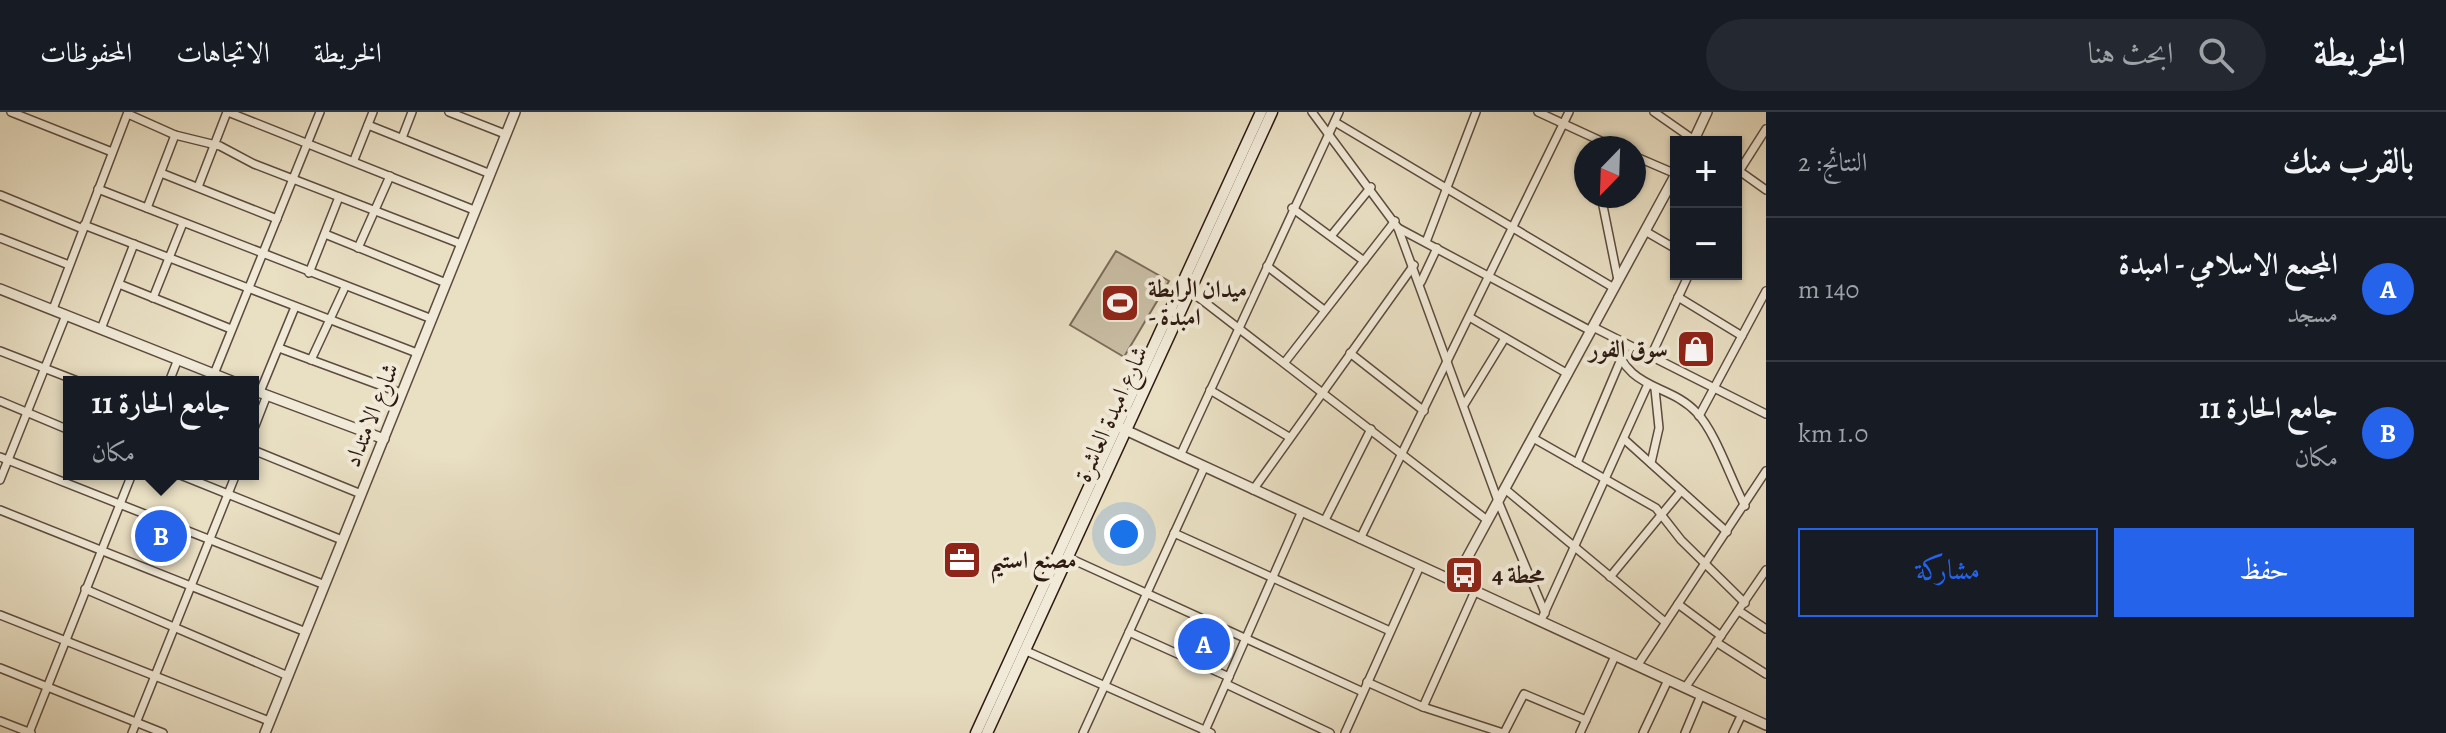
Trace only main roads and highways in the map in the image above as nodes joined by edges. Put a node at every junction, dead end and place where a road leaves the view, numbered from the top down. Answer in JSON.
{"nodes":[{"id":1,"x":1261,"y":112,"type":"edge"},
{"id":2,"x":1272,"y":112,"type":"edge"},
{"id":3,"x":1122,"y":429,"type":"junction"},
{"id":4,"x":976,"y":733,"type":"edge"},
{"id":5,"x":987,"y":733,"type":"edge"}],
"edges":[{"from":1,"to":3,"type":"main road","name":"شارع امبدة العاشرة"},
{"from":2,"to":3,"type":"main road","name":"شارع امبدة العاشرة"},
{"from":3,"to":4,"type":"main road","name":"شارع امبدة العاشرة"},
{"from":3,"to":5,"type":"main road","name":"شارع امبدة العاشرة"}]}
